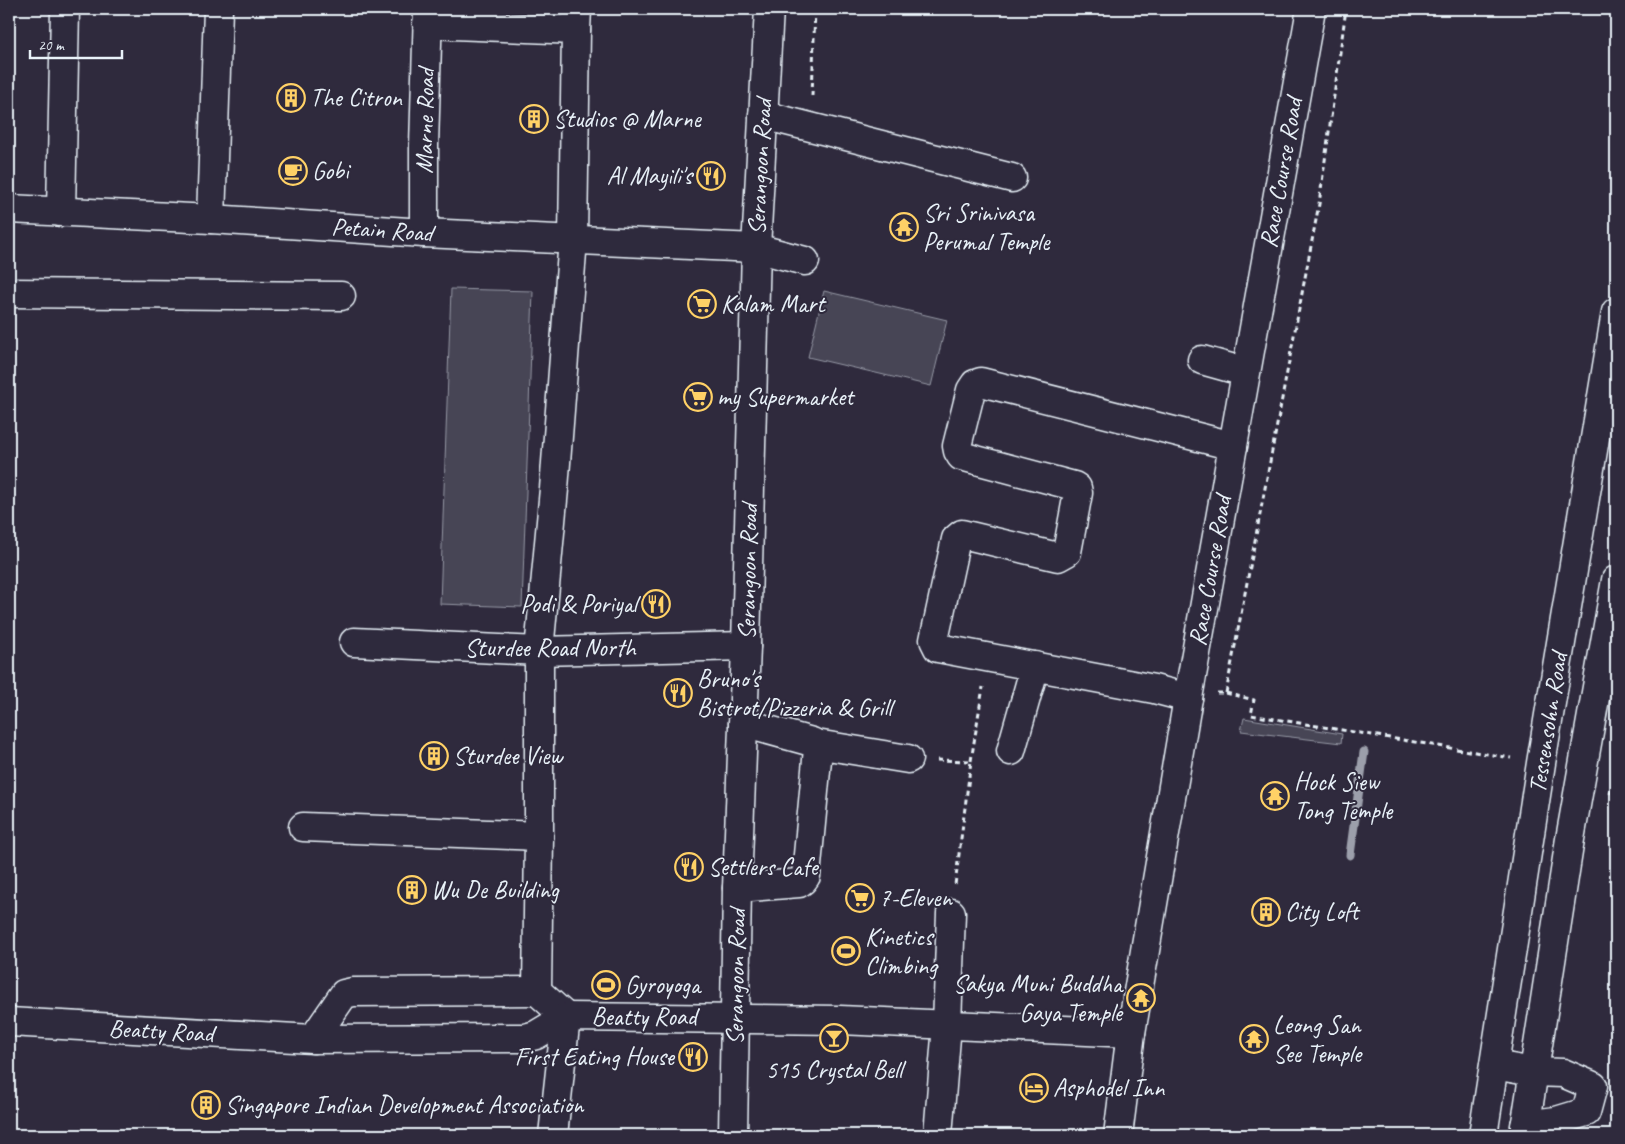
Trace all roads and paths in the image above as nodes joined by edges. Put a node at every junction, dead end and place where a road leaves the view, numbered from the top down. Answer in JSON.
{"nodes":[{"id":1,"x":65,"y":9,"type":"edge"},
{"id":2,"x":218,"y":9,"type":"edge"},
{"id":3,"x":769,"y":9,"type":"edge"},
{"id":4,"x":815,"y":9,"type":"edge"},
{"id":5,"x":1310,"y":9,"type":"edge"},
{"id":6,"x":1346,"y":9,"type":"edge"},
{"id":7,"x":428,"y":16,"type":"edge"},
{"id":8,"x":576,"y":20,"type":"edge"},
{"id":9,"x":763,"y":115,"type":"junction"},
{"id":10,"x":811,"y":127,"type":"junction"},
{"id":11,"x":1012,"y":178,"type":"dead end"},
{"id":12,"x":9,"y":209,"type":"edge"},
{"id":13,"x":60,"y":212,"type":"junction"},
{"id":14,"x":211,"y":218,"type":"junction"},
{"id":15,"x":424,"y":233,"type":"junction"},
{"id":16,"x":573,"y":239,"type":"junction"},
{"id":17,"x":756,"y":248,"type":"junction"},
{"id":18,"x":805,"y":261,"type":"dead end"},
{"id":19,"x":9,"y":293,"type":"edge"},
{"id":20,"x":341,"y":296,"type":"dead end"},
{"id":21,"x":1616,"y":312,"type":"edge"},
{"id":22,"x":1613,"y":354,"type":"edge"},
{"id":23,"x":1202,"y":360,"type":"dead end"},
{"id":24,"x":1245,"y":372,"type":"junction"},
{"id":25,"x":1233,"y":446,"type":"junction"},
{"id":26,"x":1616,"y":580,"type":"edge"},
{"id":27,"x":354,"y":642,"type":"dead end"},
{"id":28,"x":746,"y":646,"type":"junction"},
{"id":29,"x":539,"y":651,"type":"junction"},
{"id":30,"x":988,"y":657,"type":"junction"},
{"id":31,"x":1034,"y":666,"type":"junction"},
{"id":32,"x":1189,"y":693,"type":"junction"},
{"id":33,"x":1226,"y":693,"type":"junction"},
{"id":34,"x":743,"y":723,"type":"junction"},
{"id":35,"x":816,"y":744,"type":"junction"},
{"id":36,"x":1011,"y":751,"type":"dead end"},
{"id":37,"x":908,"y":759,"type":"joint"},
{"id":38,"x":971,"y":761,"type":"junction"},
{"id":39,"x":1541,"y":763,"type":"junction"},
{"id":40,"x":303,"y":828,"type":"dead end"},
{"id":41,"x":539,"y":836,"type":"junction"},
{"id":42,"x":737,"y":888,"type":"junction"},
{"id":43,"x":951,"y":913,"type":"joint"},
{"id":44,"x":537,"y":990,"type":"junction"},
{"id":45,"x":566,"y":1017,"type":"junction"},
{"id":46,"x":736,"y":1018,"type":"junction"},
{"id":47,"x":9,"y":1022,"type":"edge"},
{"id":48,"x":947,"y":1025,"type":"junction"},
{"id":49,"x":1131,"y":1033,"type":"junction"},
{"id":50,"x":313,"y":1039,"type":"junction"},
{"id":51,"x":1494,"y":1065,"type":"junction"},
{"id":52,"x":1533,"y":1072,"type":"junction"},
{"id":53,"x":1524,"y":1130,"type":"edge"},
{"id":54,"x":553,"y":1135,"type":"edge"},
{"id":55,"x":733,"y":1135,"type":"edge"},
{"id":56,"x":938,"y":1135,"type":"edge"},
{"id":57,"x":1118,"y":1135,"type":"edge"},
{"id":58,"x":1483,"y":1135,"type":"edge"}],
"edges":[{"from":1,"to":13,"type":"street"},
{"from":2,"to":14,"type":"street"},
{"from":3,"to":9,"type":"street","name":"Serangoon Road"},
{"from":4,"to":10,"type":"path"},
{"from":5,"to":24,"type":"street","name":"Race Course Road"},
{"from":6,"to":33,"type":"path"},
{"from":7,"to":8,"type":"street"},
{"from":7,"to":15,"type":"street","name":"Marne Road"},
{"from":8,"to":16,"type":"street"},
{"from":9,"to":10,"type":"street"},
{"from":9,"to":17,"type":"street","name":"Serangoon Road"},
{"from":10,"to":11,"type":"street"},
{"from":12,"to":13,"type":"street","name":"Petain Road"},
{"from":13,"to":14,"type":"street","name":"Petain Road"},
{"from":14,"to":15,"type":"street","name":"Petain Road"},
{"from":15,"to":16,"type":"street","name":"Petain Road"},
{"from":16,"to":17,"type":"street","name":"Petain Road"},
{"from":16,"to":29,"type":"street"},
{"from":17,"to":18,"type":"street","name":"Petain Road"},
{"from":17,"to":28,"type":"street","name":"Serangoon Road"},
{"from":19,"to":20,"type":"street"},
{"from":21,"to":22,"type":"street","name":"Tessensohn Road"},
{"from":22,"to":39,"type":"street","name":"Tessensohn Road"},
{"from":23,"to":24,"type":"street"},
{"from":24,"to":25,"type":"street","name":"Race Course Road"},
{"from":25,"to":30,"type":"street"},
{"from":25,"to":32,"type":"street","name":"Race Course Road"},
{"from":26,"to":52,"type":"street","name":"Tessensohn Road"},
{"from":27,"to":29,"type":"street","name":"Sturdee Road North"},
{"from":28,"to":29,"type":"street","name":"Sturdee Road North"},
{"from":28,"to":34,"type":"street","name":"Serangoon Road"},
{"from":29,"to":41,"type":"street"},
{"from":30,"to":31,"type":"street"},
{"from":30,"to":38,"type":"path"},
{"from":31,"to":32,"type":"street"},
{"from":31,"to":36,"type":"street"},
{"from":32,"to":33,"type":"path"},
{"from":32,"to":49,"type":"street","name":"Race Course Road"},
{"from":33,"to":39,"type":"path"},
{"from":34,"to":35,"type":"street"},
{"from":34,"to":42,"type":"street","name":"Serangoon Road"},
{"from":35,"to":37,"type":"street"},
{"from":35,"to":42,"type":"street"},
{"from":37,"to":38,"type":"path"},
{"from":38,"to":43,"type":"path"},
{"from":39,"to":51,"type":"street","name":"Tessensohn Road"},
{"from":40,"to":41,"type":"street"},
{"from":41,"to":44,"type":"street"},
{"from":42,"to":46,"type":"street","name":"Serangoon Road"},
{"from":43,"to":48,"type":"street"},
{"from":44,"to":45,"type":"street"},
{"from":44,"to":50,"type":"street"},
{"from":45,"to":46,"type":"street","name":"Beatty Road"},
{"from":45,"to":50,"type":"street","name":"Beatty Road"},
{"from":45,"to":54,"type":"street"},
{"from":46,"to":48,"type":"street","name":"Beatty Road"},
{"from":46,"to":55,"type":"street","name":"Serangoon Road"},
{"from":47,"to":50,"type":"street","name":"Beatty Road"},
{"from":48,"to":49,"type":"street","name":"Beatty Road"},
{"from":48,"to":56,"type":"street"},
{"from":49,"to":57,"type":"street","name":"Race Course Road"},
{"from":51,"to":52,"type":"street"},
{"from":51,"to":58,"type":"street","name":"Tessensohn Road"},
{"from":52,"to":53,"type":"street","name":"Tessensohn Road"},
{"from":52,"to":53,"type":"street"}]}
